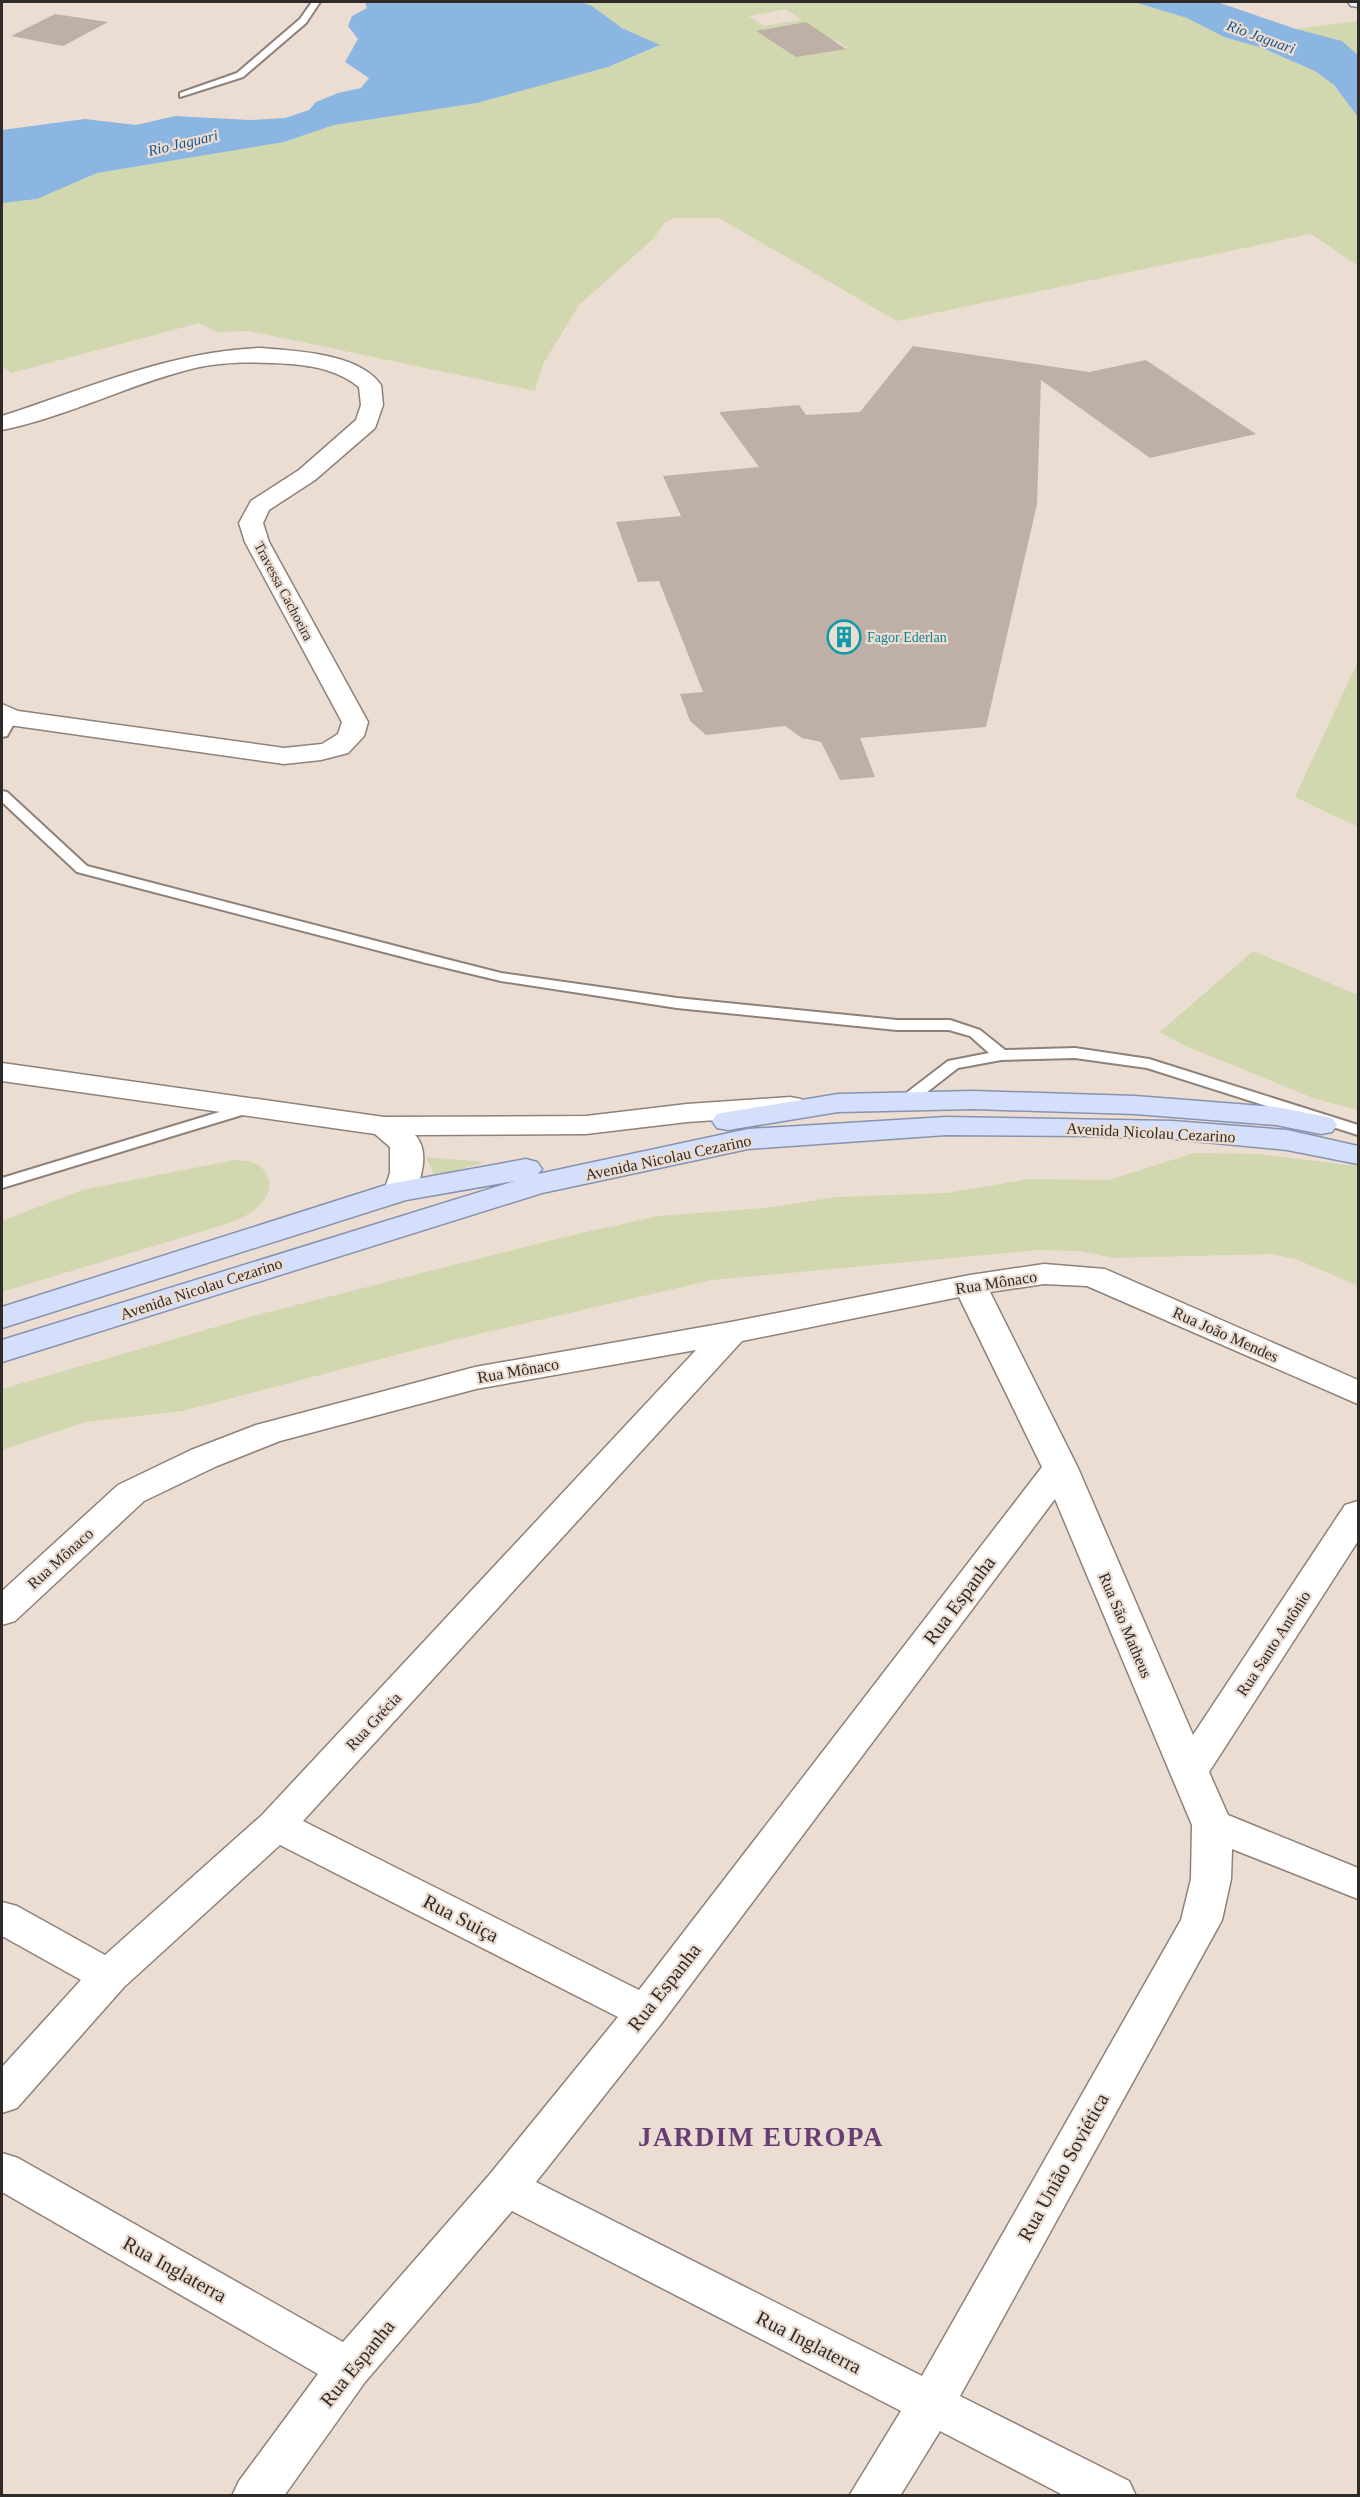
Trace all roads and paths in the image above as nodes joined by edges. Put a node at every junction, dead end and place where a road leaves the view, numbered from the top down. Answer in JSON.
{"nodes":[{"id":1,"x":316,"y":2,"type":"edge"},
{"id":2,"x":183,"y":95,"type":"dead end"},
{"id":3,"x":2,"y":423,"type":"edge"},
{"id":4,"x":4,"y":721,"type":"edge"},
{"id":5,"x":2,"y":795,"type":"edge"},
{"id":6,"x":1001,"y":1055,"type":"junction"},
{"id":7,"x":2,"y":1072,"type":"edge"},
{"id":8,"x":907,"y":1100,"type":"junction"},
{"id":9,"x":838,"y":1103,"type":"junction"},
{"id":10,"x":250,"y":1107,"type":"junction"},
{"id":11,"x":384,"y":1126,"type":"junction"},
{"id":12,"x":1359,"y":1131,"type":"edge"},
{"id":13,"x":1359,"y":1155,"type":"edge"},
{"id":14,"x":2,"y":1183,"type":"edge"},
{"id":15,"x":400,"y":1191,"type":"junction"},
{"id":16,"x":1093,"y":1276,"type":"joint"},
{"id":17,"x":970,"y":1285,"type":"junction"},
{"id":18,"x":2,"y":1318,"type":"edge"},
{"id":19,"x":731,"y":1333,"type":"junction"},
{"id":20,"x":2,"y":1352,"type":"edge"},
{"id":21,"x":1359,"y":1393,"type":"edge"},
{"id":22,"x":1060,"y":1468,"type":"junction"},
{"id":23,"x":1359,"y":1513,"type":"edge"},
{"id":24,"x":2,"y":1612,"type":"edge"},
{"id":25,"x":1188,"y":1773,"type":"junction"},
{"id":26,"x":276,"y":1825,"type":"junction"},
{"id":27,"x":1212,"y":1825,"type":"junction"},
{"id":28,"x":1359,"y":1884,"type":"edge"},
{"id":29,"x":2,"y":1917,"type":"edge"},
{"id":30,"x":110,"y":1976,"type":"junction"},
{"id":31,"x":646,"y":2012,"type":"junction"},
{"id":32,"x":2,"y":2096,"type":"edge"},
{"id":33,"x":2,"y":2171,"type":"edge"},
{"id":34,"x":506,"y":2187,"type":"junction"},
{"id":35,"x":350,"y":2368,"type":"junction"},
{"id":36,"x":932,"y":2404,"type":"junction"},
{"id":37,"x":256,"y":2496,"type":"edge"},
{"id":38,"x":873,"y":2496,"type":"edge"},
{"id":39,"x":1112,"y":2496,"type":"edge"}],
"edges":[{"from":1,"to":2,"type":"lane"},
{"from":3,"to":4,"type":"street","name":"Travessa Cachoeira"},
{"from":5,"to":6,"type":"lane"},
{"from":6,"to":8,"type":"lane"},
{"from":6,"to":12,"type":"lane"},
{"from":7,"to":10,"type":"street"},
{"from":8,"to":9,"type":"main road","name":"Avenida Nicolau Cezarino"},
{"from":8,"to":12,"type":"main road","name":"Avenida Nicolau Cezarino"},
{"from":9,"to":11,"type":"street"},
{"from":9,"to":15,"type":"main road","name":"Avenida Nicolau Cezarino"},
{"from":10,"to":11,"type":"street"},
{"from":10,"to":14,"type":"lane"},
{"from":11,"to":15,"type":"street"},
{"from":13,"to":20,"type":"main road","name":"Avenida Nicolau Cezarino"},
{"from":15,"to":18,"type":"main road","name":"Avenida Nicolau Cezarino"},
{"from":16,"to":17,"type":"street","name":"Rua Mônaco"},
{"from":16,"to":21,"type":"street","name":"Rua João Mendes"},
{"from":17,"to":19,"type":"street","name":"Rua Mônaco"},
{"from":17,"to":22,"type":"street","name":"Rua São Matheus"},
{"from":19,"to":24,"type":"street","name":"Rua Mônaco"},
{"from":19,"to":26,"type":"street","name":"Rua Grécia"},
{"from":22,"to":25,"type":"street","name":"Rua São Matheus"},
{"from":22,"to":31,"type":"street","name":"Rua Espanha"},
{"from":23,"to":25,"type":"street","name":"Rua Santo Antônio"},
{"from":25,"to":27,"type":"street","name":"Rua São Matheus"},
{"from":26,"to":30,"type":"street","name":"Rua Grécia"},
{"from":26,"to":31,"type":"street","name":"Rua Suiça"},
{"from":27,"to":28,"type":"street"},
{"from":27,"to":36,"type":"street","name":"Rua União Soviética"},
{"from":29,"to":30,"type":"street"},
{"from":30,"to":32,"type":"street","name":"Rua Grécia"},
{"from":31,"to":34,"type":"street","name":"Rua Espanha"},
{"from":33,"to":35,"type":"street","name":"Rua Inglaterra"},
{"from":34,"to":35,"type":"street","name":"Rua Espanha"},
{"from":34,"to":36,"type":"street","name":"Rua Inglaterra"},
{"from":35,"to":37,"type":"street","name":"Rua Espanha"},
{"from":36,"to":38,"type":"street","name":"Rua União Soviética"},
{"from":36,"to":39,"type":"street","name":"Rua Inglaterra"}]}
